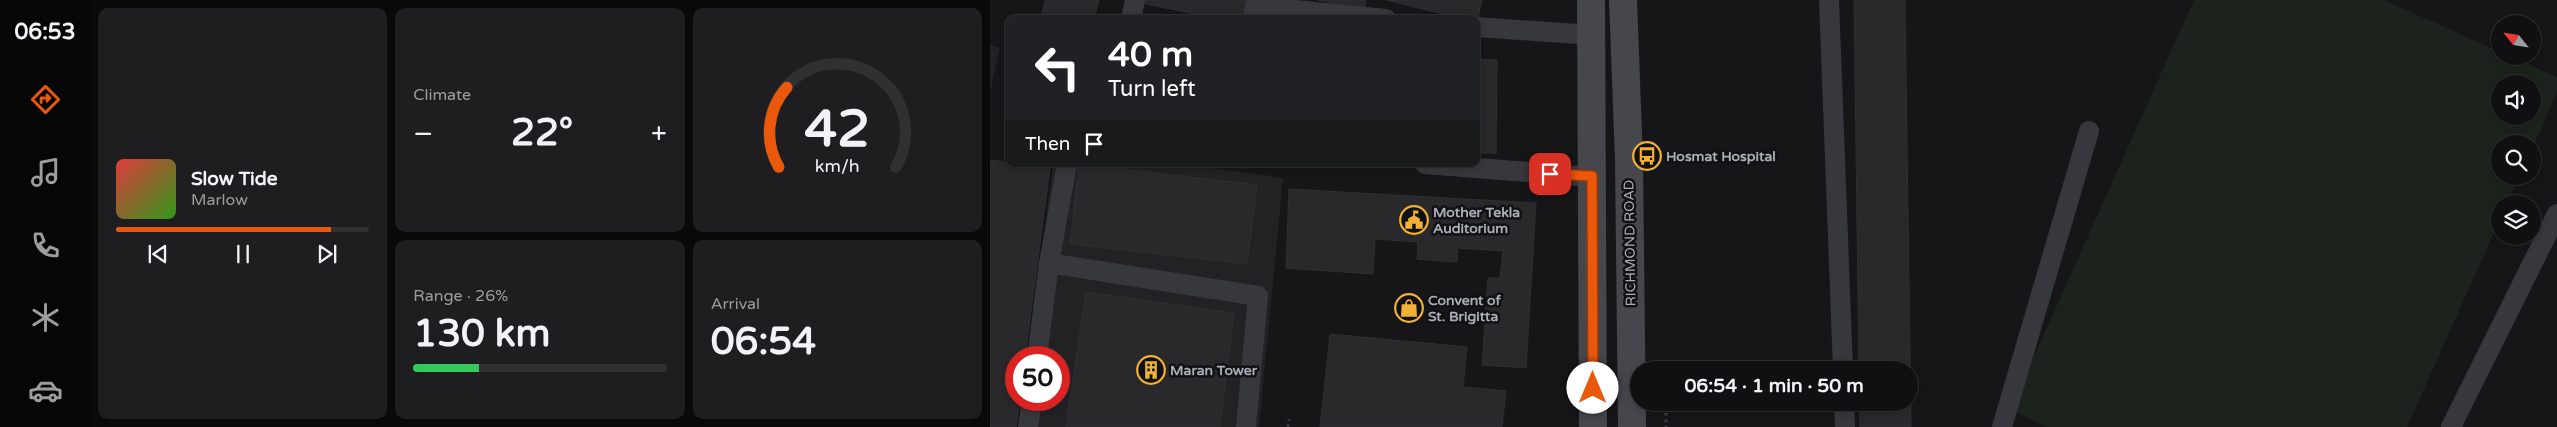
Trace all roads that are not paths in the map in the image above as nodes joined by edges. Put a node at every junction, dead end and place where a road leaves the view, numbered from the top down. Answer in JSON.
{"nodes":[{"id":1,"x":1135,"y":0,"type":"edge"},
{"id":2,"x":1591,"y":0,"type":"edge"},
{"id":3,"x":1623,"y":0,"type":"edge"},
{"id":4,"x":1829,"y":0,"type":"edge"},
{"id":5,"x":1132,"y":15,"type":"edge"},
{"id":6,"x":1253,"y":15,"type":"edge"},
{"id":7,"x":1346,"y":15,"type":"edge"},
{"id":8,"x":1480,"y":27,"type":"edge"},
{"id":9,"x":1592,"y":35,"type":"junction"},
{"id":10,"x":2089,"y":130,"type":"dead end"},
{"id":11,"x":1066,"y":167,"type":"edge"},
{"id":12,"x":1467,"y":167,"type":"edge"},
{"id":13,"x":1592,"y":176,"type":"junction"},
{"id":14,"x":2557,"y":214,"type":"edge"},
{"id":15,"x":1049,"y":262,"type":"junction"},
{"id":16,"x":1038,"y":346,"type":"edge"},
{"id":17,"x":1843,"y":361,"type":"edge"},
{"id":18,"x":1030,"y":411,"type":"edge"},
{"id":19,"x":1844,"y":411,"type":"edge"},
{"id":20,"x":1028,"y":427,"type":"edge"},
{"id":21,"x":1246,"y":427,"type":"edge"},
{"id":22,"x":1593,"y":427,"type":"edge"},
{"id":23,"x":1632,"y":427,"type":"edge"},
{"id":24,"x":1845,"y":427,"type":"edge"},
{"id":25,"x":2002,"y":427,"type":"edge"},
{"id":26,"x":2451,"y":427,"type":"edge"}],
"edges":[{"from":1,"to":5,"type":"lane"},
{"from":2,"to":9,"type":"main road"},
{"from":3,"to":23,"type":"main road","name":"RICHMOND ROAD"},
{"from":4,"to":17,"type":"lane"},
{"from":6,"to":7,"type":"lane"},
{"from":8,"to":9,"type":"lane"},
{"from":9,"to":13,"type":"main road"},
{"from":10,"to":25,"type":"lane"},
{"from":11,"to":15,"type":"lane"},
{"from":12,"to":13,"type":"lane"},
{"from":13,"to":22,"type":"main road"},
{"from":14,"to":26,"type":"lane"},
{"from":15,"to":16,"type":"lane"},
{"from":15,"to":21,"type":"lane"},
{"from":18,"to":20,"type":"lane"},
{"from":19,"to":24,"type":"lane"}]}
